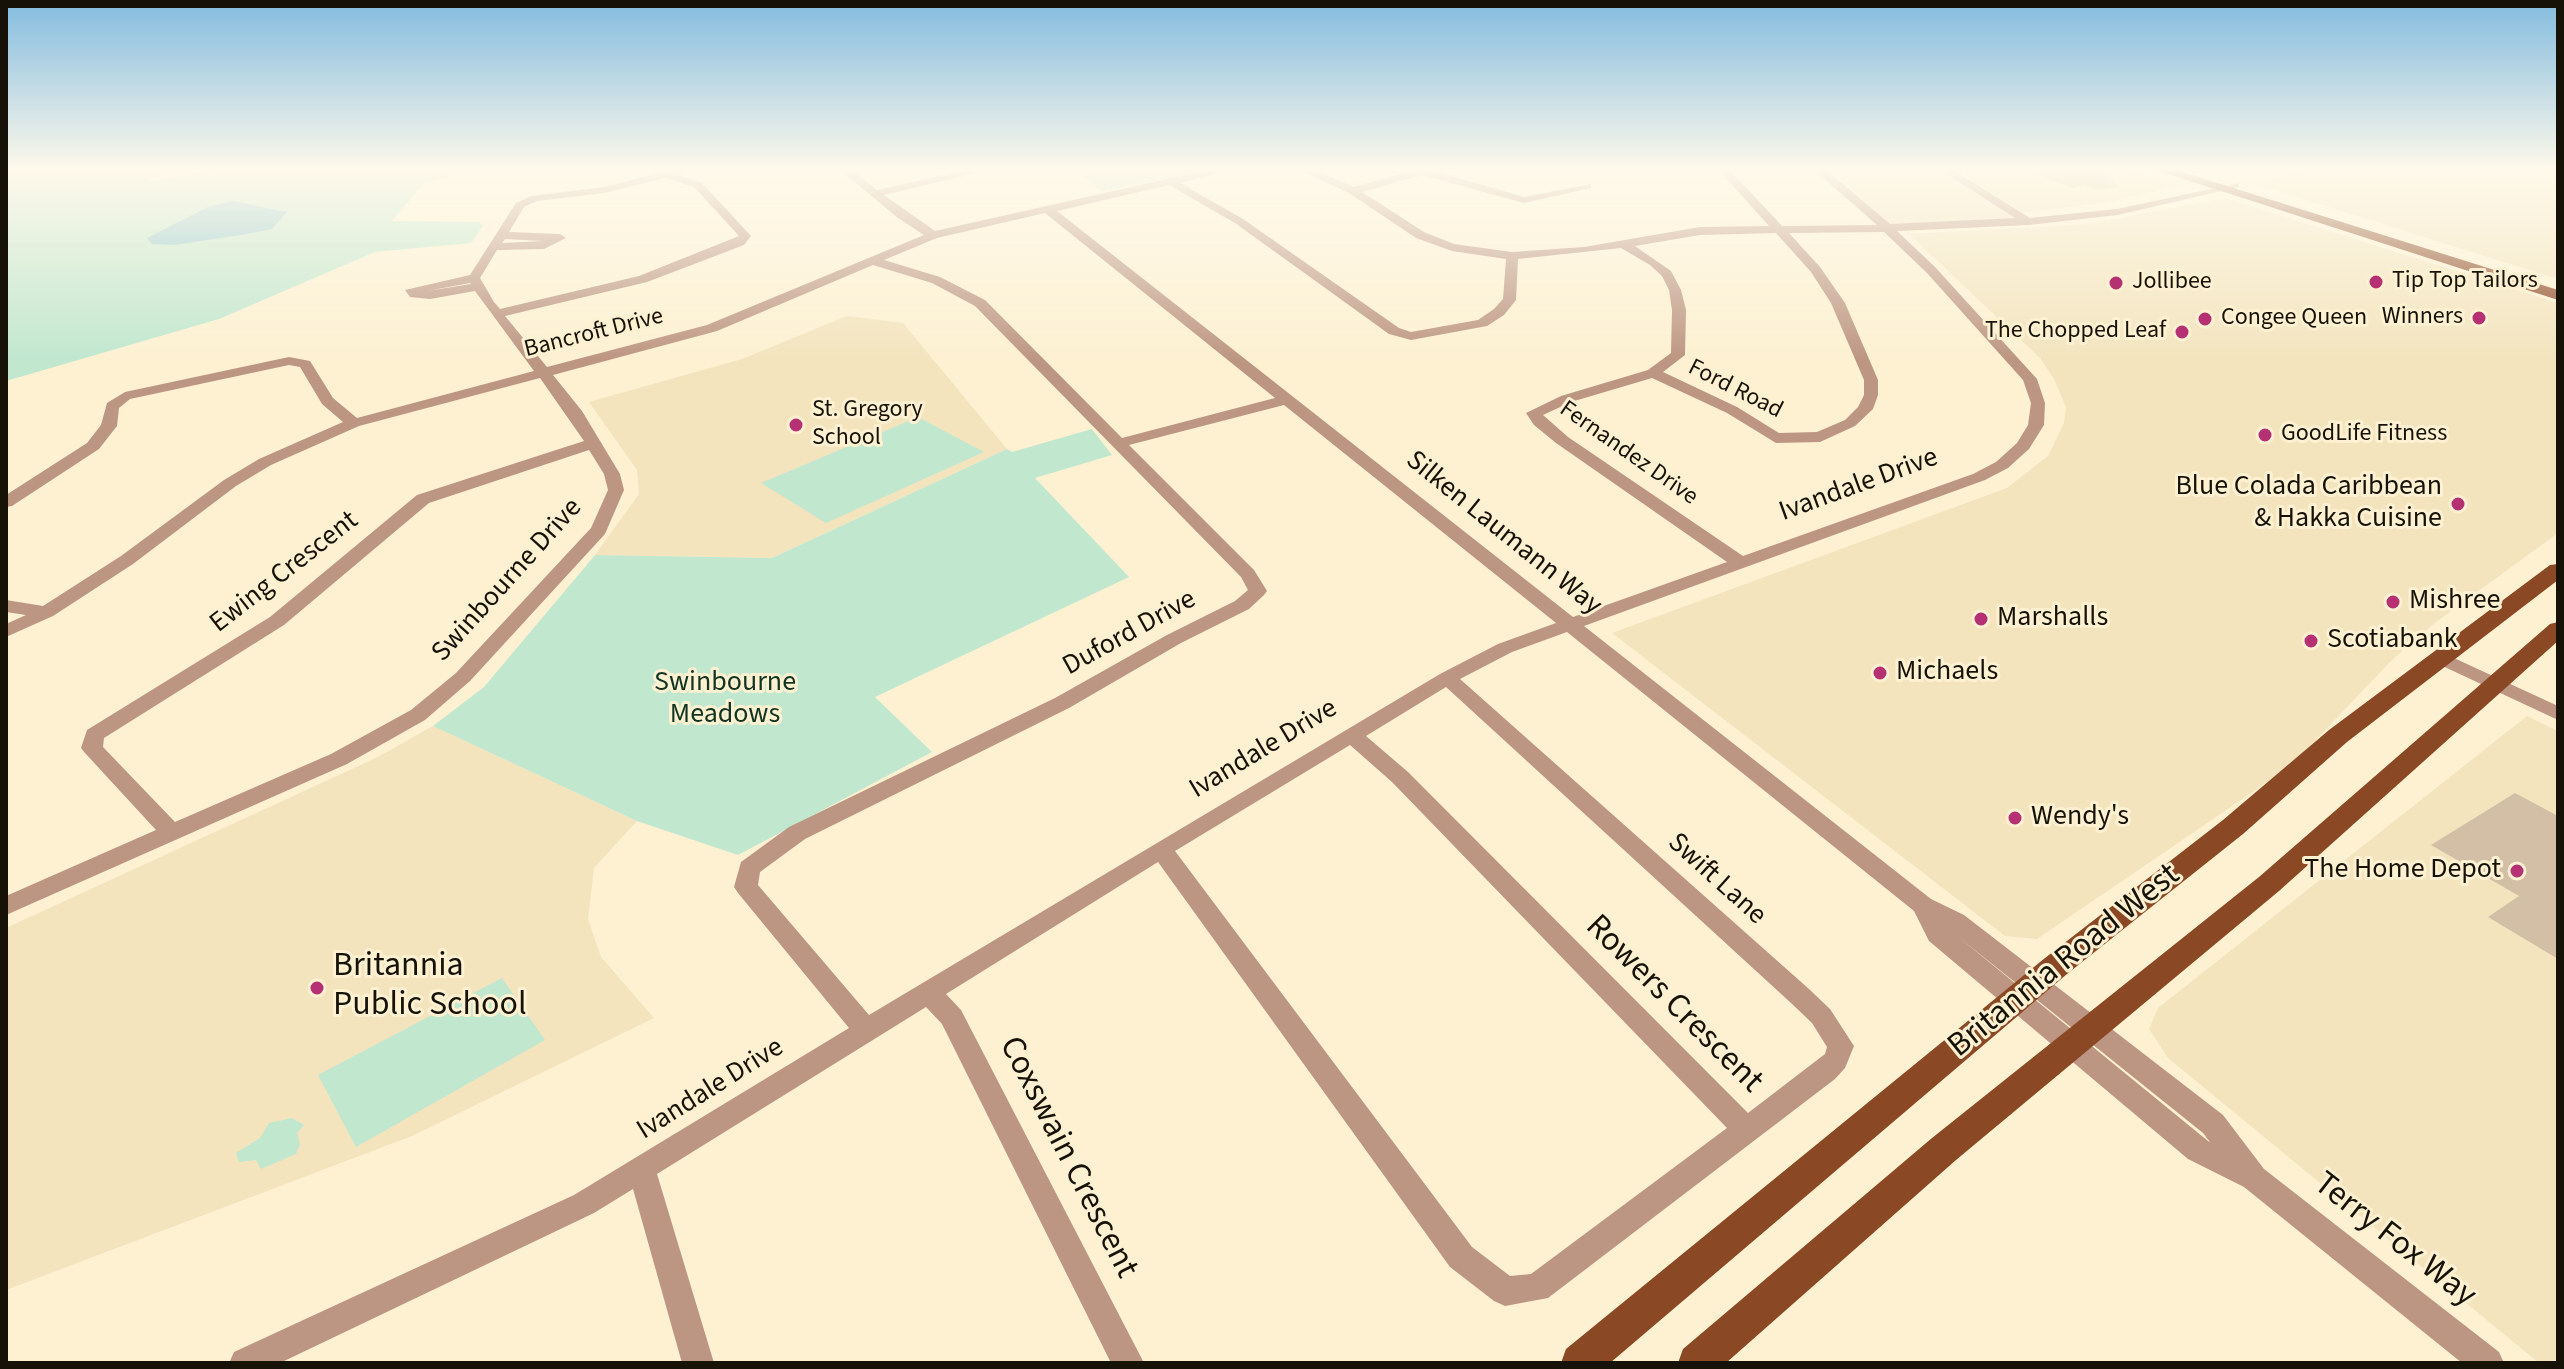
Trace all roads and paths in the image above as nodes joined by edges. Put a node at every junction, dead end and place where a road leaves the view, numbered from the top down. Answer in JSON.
{"nodes":[{"id":1,"x":503,"y":232,"type":"edge"},
{"id":2,"x":741,"y":232,"type":"edge"},
{"id":3,"x":929,"y":232,"type":"edge"},
{"id":4,"x":946,"y":232,"type":"edge"},
{"id":5,"x":1076,"y":232,"type":"edge"},
{"id":6,"x":1254,"y":232,"type":"edge"},
{"id":7,"x":1415,"y":232,"type":"edge"},
{"id":8,"x":1695,"y":232,"type":"edge"},
{"id":9,"x":1778,"y":232,"type":"edge"},
{"id":10,"x":1890,"y":232,"type":"edge"},
{"id":11,"x":2365,"y":232,"type":"edge"},
{"id":12,"x":2379,"y":232,"type":"edge"},
{"id":13,"x":933,"y":235,"type":"junction"},
{"id":14,"x":1623,"y":244,"type":"junction"},
{"id":15,"x":1512,"y":256,"type":"junction"},
{"id":16,"x":870,"y":260,"type":"junction"},
{"id":17,"x":2558,"y":285,"type":"edge"},
{"id":18,"x":2558,"y":295,"type":"edge"},
{"id":19,"x":497,"y":314,"type":"junction"},
{"id":20,"x":541,"y":371,"type":"junction"},
{"id":21,"x":1653,"y":373,"type":"junction"},
{"id":22,"x":1289,"y":399,"type":"junction"},
{"id":23,"x":354,"y":423,"type":"junction"},
{"id":24,"x":1119,"y":443,"type":"junction"},
{"id":25,"x":591,"y":444,"type":"junction"},
{"id":26,"x":6,"y":502,"type":"edge"},
{"id":27,"x":1741,"y":563,"type":"junction"},
{"id":28,"x":2558,"y":570,"type":"edge"},
{"id":29,"x":6,"y":606,"type":"edge"},
{"id":30,"x":46,"y":612,"type":"junction"},
{"id":31,"x":1568,"y":626,"type":"junction"},
{"id":32,"x":2558,"y":629,"type":"edge"},
{"id":33,"x":6,"y":631,"type":"edge"},
{"id":34,"x":2441,"y":658,"type":"junction"},
{"id":35,"x":1447,"y":678,"type":"junction"},
{"id":36,"x":2494,"y":683,"type":"junction"},
{"id":37,"x":2558,"y":714,"type":"edge"},
{"id":38,"x":1352,"y":735,"type":"junction"},
{"id":39,"x":171,"y":832,"type":"junction"},
{"id":40,"x":1161,"y":849,"type":"junction"},
{"id":41,"x":6,"y":906,"type":"edge"},
{"id":42,"x":2024,"y":993,"type":"junction"},
{"id":43,"x":929,"y":994,"type":"junction"},
{"id":44,"x":865,"y":1029,"type":"junction"},
{"id":45,"x":2082,"y":1037,"type":"junction"},
{"id":46,"x":1745,"y":1128,"type":"junction"},
{"id":47,"x":642,"y":1171,"type":"junction"},
{"id":48,"x":276,"y":1356,"type":"edge"},
{"id":49,"x":245,"y":1363,"type":"edge"},
{"id":50,"x":698,"y":1363,"type":"edge"},
{"id":51,"x":1128,"y":1363,"type":"edge"},
{"id":52,"x":1580,"y":1363,"type":"edge"},
{"id":53,"x":1697,"y":1363,"type":"edge"},
{"id":54,"x":2488,"y":1363,"type":"edge"}],
"edges":[{"from":1,"to":19,"type":"street","name":"Swinbourne Drive"},
{"from":2,"to":19,"type":"street"},
{"from":3,"to":13,"type":"street"},
{"from":4,"to":13,"type":"street","name":"Bancroft Drive"},
{"from":5,"to":22,"type":"street","name":"Silken Laumann Way"},
{"from":6,"to":15,"type":"street"},
{"from":7,"to":15,"type":"street"},
{"from":8,"to":14,"type":"street"},
{"from":9,"to":21,"type":"street","name":"Ford Road"},
{"from":10,"to":27,"type":"street","name":"Ivandale Drive"},
{"from":11,"to":18,"type":"main road"},
{"from":12,"to":17,"type":"main road"},
{"from":13,"to":16,"type":"street","name":"Bancroft Drive"},
{"from":14,"to":15,"type":"street"},
{"from":14,"to":21,"type":"street"},
{"from":16,"to":20,"type":"street","name":"Bancroft Drive"},
{"from":16,"to":24,"type":"street","name":"Duford Drive"},
{"from":19,"to":20,"type":"street","name":"Swinbourne Drive"},
{"from":20,"to":23,"type":"street","name":"Bancroft Drive"},
{"from":20,"to":25,"type":"street","name":"Swinbourne Drive"},
{"from":21,"to":27,"type":"street","name":"Fernandez Drive"},
{"from":22,"to":24,"type":"street"},
{"from":22,"to":31,"type":"street","name":"Silken Laumann Way"},
{"from":23,"to":26,"type":"street"},
{"from":23,"to":30,"type":"street","name":"Bancroft Drive"},
{"from":24,"to":44,"type":"street","name":"Duford Drive"},
{"from":25,"to":39,"type":"street","name":"Swinbourne Drive"},
{"from":25,"to":39,"type":"street","name":"Ewing Crescent"},
{"from":27,"to":31,"type":"street","name":"Ivandale Drive"},
{"from":28,"to":34,"type":"main road","name":"Britannia Road West"},
{"from":29,"to":30,"type":"street"},
{"from":30,"to":33,"type":"street","name":"Bancroft Drive"},
{"from":31,"to":35,"type":"street","name":"Ivandale Drive"},
{"from":31,"to":42,"type":"street","name":"Silken Laumann Way"},
{"from":32,"to":36,"type":"main road"},
{"from":34,"to":36,"type":"street"},
{"from":34,"to":42,"type":"main road","name":"Britannia Road West"},
{"from":35,"to":38,"type":"street","name":"Ivandale Drive"},
{"from":35,"to":46,"type":"street","name":"Swift Lane"},
{"from":36,"to":37,"type":"street"},
{"from":36,"to":45,"type":"main road"},
{"from":38,"to":40,"type":"street","name":"Ivandale Drive"},
{"from":38,"to":46,"type":"street","name":"Rowers Crescent"},
{"from":39,"to":41,"type":"street","name":"Swinbourne Drive"},
{"from":40,"to":43,"type":"street","name":"Ivandale Drive"},
{"from":40,"to":46,"type":"street","name":"Rowers Crescent"},
{"from":42,"to":45,"type":"street","name":"Silken Laumann Way"},
{"from":42,"to":52,"type":"main road","name":"Britannia Road West"},
{"from":43,"to":44,"type":"street","name":"Ivandale Drive"},
{"from":43,"to":51,"type":"street","name":"Coxswain Crescent"},
{"from":44,"to":47,"type":"street","name":"Ivandale Drive"},
{"from":45,"to":53,"type":"main road"},
{"from":45,"to":54,"type":"street","name":"Terry Fox Way"},
{"from":47,"to":48,"type":"street","name":"Ivandale Drive"},
{"from":47,"to":50,"type":"street"},
{"from":48,"to":49,"type":"street","name":"Ivandale Drive"}]}
